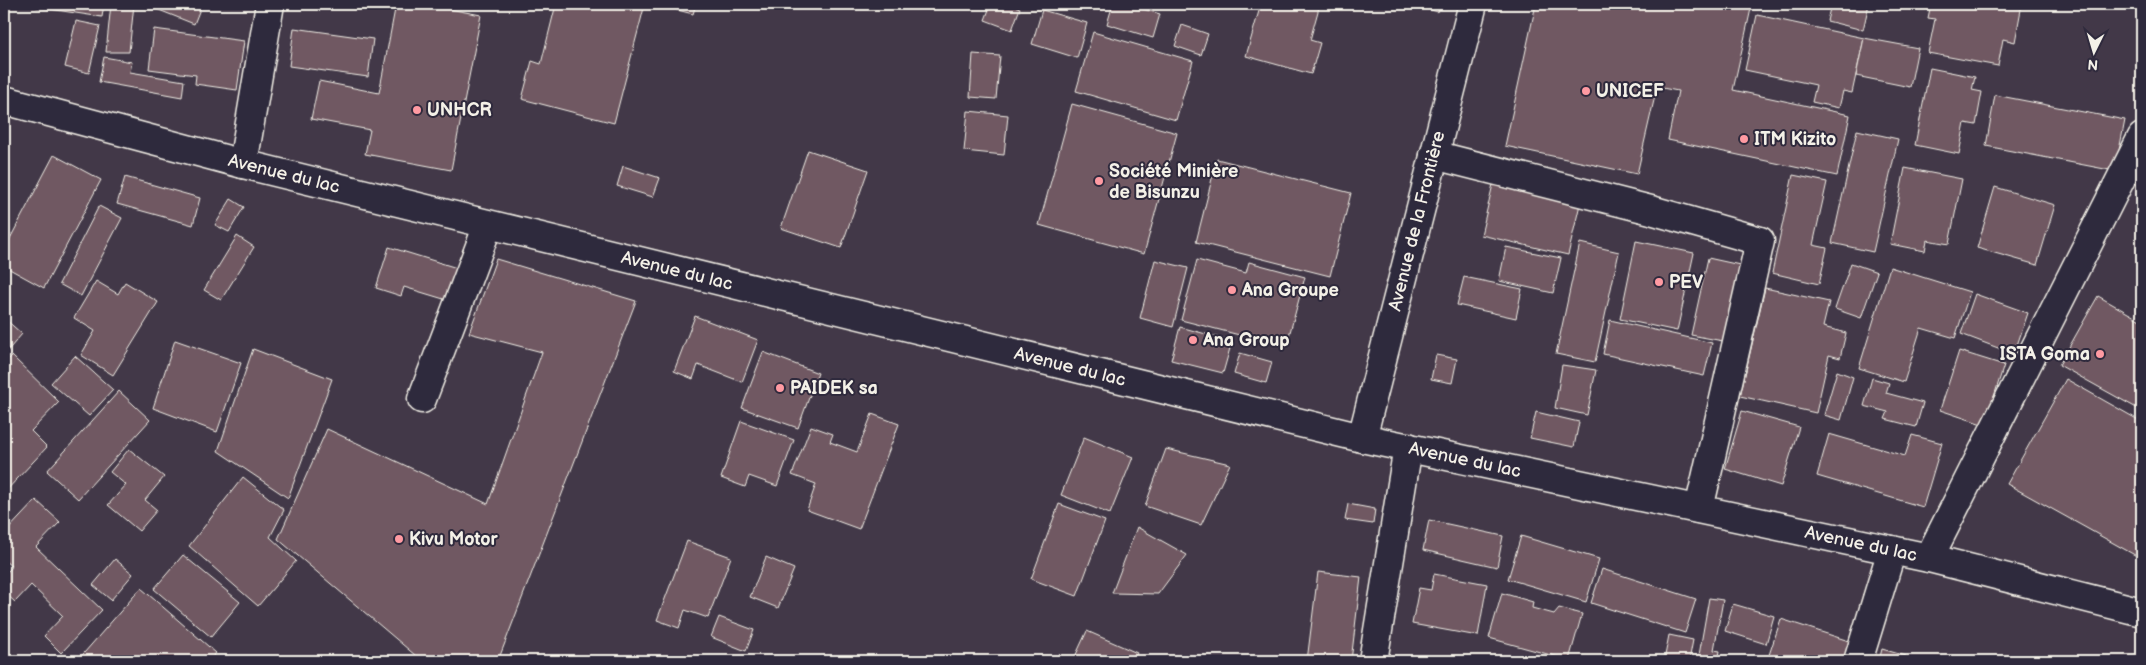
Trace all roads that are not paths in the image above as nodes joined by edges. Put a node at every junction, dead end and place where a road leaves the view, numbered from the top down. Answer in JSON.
{"nodes":[{"id":1,"x":270,"y":4,"type":"edge"},
{"id":2,"x":1473,"y":4,"type":"edge"},
{"id":3,"x":4,"y":100,"type":"edge"},
{"id":4,"x":2142,"y":138,"type":"edge"},
{"id":5,"x":1434,"y":155,"type":"junction"},
{"id":6,"x":243,"y":164,"type":"junction"},
{"id":7,"x":488,"y":224,"type":"junction"},
{"id":8,"x":422,"y":399,"type":"dead end"},
{"id":9,"x":1362,"y":438,"type":"junction"},
{"id":10,"x":1408,"y":447,"type":"junction"},
{"id":11,"x":1699,"y":509,"type":"junction"},
{"id":12,"x":1892,"y":550,"type":"junction"},
{"id":13,"x":1929,"y":558,"type":"junction"},
{"id":14,"x":2142,"y":612,"type":"edge"},
{"id":15,"x":1373,"y":661,"type":"edge"},
{"id":16,"x":1858,"y":661,"type":"edge"}],
"edges":[{"from":1,"to":6,"type":"main road"},
{"from":2,"to":5,"type":"main road","name":"Avenue de la Frontière"},
{"from":3,"to":6,"type":"main road","name":"Avenue du lac"},
{"from":4,"to":13,"type":"main road"},
{"from":5,"to":9,"type":"main road","name":"Avenue de la Frontière"},
{"from":5,"to":11,"type":"main road"},
{"from":6,"to":7,"type":"main road","name":"Avenue du lac"},
{"from":7,"to":8,"type":"main road"},
{"from":7,"to":9,"type":"main road","name":"Avenue du lac"},
{"from":9,"to":10,"type":"main road","name":"Avenue du lac"},
{"from":10,"to":11,"type":"main road","name":"Avenue du lac"},
{"from":10,"to":15,"type":"main road"},
{"from":11,"to":12,"type":"main road","name":"Avenue du lac"},
{"from":12,"to":13,"type":"main road","name":"Avenue du lac"},
{"from":12,"to":16,"type":"main road"},
{"from":13,"to":14,"type":"main road","name":"Avenue du lac"}]}
